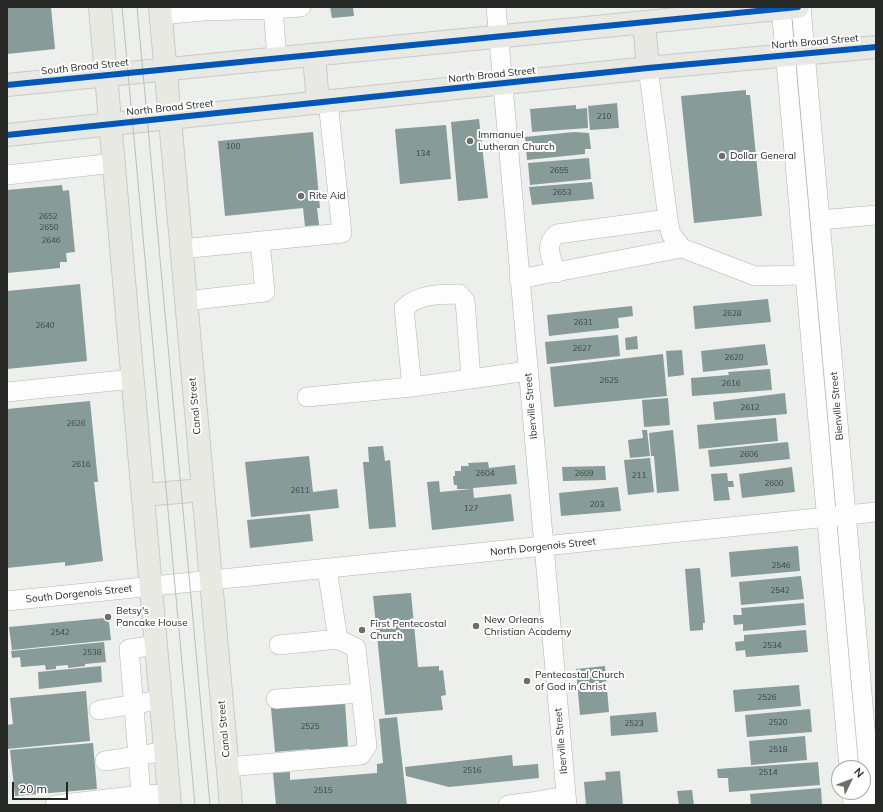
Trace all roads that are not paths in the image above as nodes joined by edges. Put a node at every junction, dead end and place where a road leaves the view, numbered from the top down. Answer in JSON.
{"nodes":[{"id":1,"x":100,"y":7,"type":"edge"},
{"id":2,"x":301,"y":7,"type":"edge"},
{"id":3,"x":496,"y":7,"type":"edge"},
{"id":4,"x":790,"y":7,"type":"edge"},
{"id":5,"x":273,"y":8,"type":"edge"},
{"id":6,"x":203,"y":9,"type":"edge"},
{"id":7,"x":240,"y":9,"type":"edge"},
{"id":8,"x":160,"y":11,"type":"edge"},
{"id":9,"x":644,"y":22,"type":"junction"},
{"id":10,"x":498,"y":37,"type":"junction"},
{"id":11,"x":876,"y":47,"type":"edge"},
{"id":12,"x":795,"y":54,"type":"junction"},
{"id":13,"x":314,"y":55,"type":"junction"},
{"id":14,"x":277,"y":58,"type":"junction"},
{"id":15,"x":648,"y":68,"type":"junction"},
{"id":16,"x":165,"y":70,"type":"junction"},
{"id":17,"x":107,"y":75,"type":"junction"},
{"id":18,"x":502,"y":84,"type":"junction"},
{"id":19,"x":7,"y":85,"type":"edge"},
{"id":20,"x":323,"y":102,"type":"junction"},
{"id":21,"x":169,"y":118,"type":"junction"},
{"id":22,"x":111,"y":124,"type":"junction"},
{"id":23,"x":7,"y":135,"type":"edge"},
{"id":24,"x":115,"y":163,"type":"junction"},
{"id":25,"x":7,"y":175,"type":"edge"},
{"id":26,"x":876,"y":215,"type":"edge"},
{"id":27,"x":668,"y":219,"type":"junction"},
{"id":28,"x":820,"y":220,"type":"junction"},
{"id":29,"x":260,"y":241,"type":"junction"},
{"id":30,"x":682,"y":248,"type":"junction"},
{"id":31,"x":181,"y":249,"type":"junction"},
{"id":32,"x":556,"y":273,"type":"junction"},
{"id":33,"x":805,"y":275,"type":"junction"},
{"id":34,"x":519,"y":279,"type":"junction"},
{"id":35,"x":185,"y":300,"type":"junction"},
{"id":36,"x":528,"y":371,"type":"junction"},
{"id":37,"x":470,"y":378,"type":"junction"},
{"id":38,"x":133,"y":379,"type":"junction"},
{"id":39,"x":412,"y":387,"type":"junction"},
{"id":40,"x":7,"y":392,"type":"edge"},
{"id":41,"x":307,"y":397,"type":"dead end"},
{"id":42,"x":202,"y":490,"type":"junction"},
{"id":43,"x":143,"y":495,"type":"junction"},
{"id":44,"x":876,"y":512,"type":"edge"},
{"id":45,"x":846,"y":516,"type":"junction"},
{"id":46,"x":827,"y":517,"type":"junction"},
{"id":47,"x":543,"y":547,"type":"junction"},
{"id":48,"x":327,"y":569,"type":"junction"},
{"id":49,"x":211,"y":580,"type":"junction"},
{"id":50,"x":151,"y":586,"type":"junction"},
{"id":51,"x":7,"y":601,"type":"edge"},
{"id":52,"x":338,"y":639,"type":"junction"},
{"id":53,"x":156,"y":645,"type":"junction"},
{"id":54,"x":279,"y":645,"type":"dead end"},
{"id":55,"x":361,"y":693,"type":"junction"},
{"id":56,"x":276,"y":699,"type":"dead end"},
{"id":57,"x":160,"y":700,"type":"junction"},
{"id":58,"x":134,"y":705,"type":"junction"},
{"id":59,"x":99,"y":710,"type":"dead end"},
{"id":60,"x":341,"y":750,"type":"dead end"},
{"id":61,"x":165,"y":751,"type":"junction"},
{"id":62,"x":310,"y":753,"type":"dead end"},
{"id":63,"x":362,"y":755,"type":"junction"},
{"id":64,"x":138,"y":756,"type":"junction"},
{"id":65,"x":849,"y":760,"type":"edge"},
{"id":66,"x":105,"y":761,"type":"dead end"},
{"id":67,"x":282,"y":762,"type":"junction"},
{"id":68,"x":228,"y":767,"type":"junction"},
{"id":69,"x":141,"y":795,"type":"junction"},
{"id":70,"x":169,"y":799,"type":"edge"},
{"id":71,"x":566,"y":800,"type":"edge"},
{"id":72,"x":532,"y":803,"type":"edge"},
{"id":73,"x":55,"y":805,"type":"edge"},
{"id":74,"x":231,"y":805,"type":"edge"},
{"id":75,"x":508,"y":805,"type":"edge"},
{"id":76,"x":872,"y":805,"type":"edge"}],
"edges":[{"from":1,"to":17,"type":"main road"},
{"from":2,"to":5,"type":"street"},
{"from":3,"to":10,"type":"street","name":"Iberville Street"},
{"from":4,"to":9,"type":"main road"},
{"from":4,"to":12,"type":"street","name":"Bienville Street"},
{"from":5,"to":7,"type":"street"},
{"from":5,"to":14,"type":"street"},
{"from":6,"to":7,"type":"street"},
{"from":6,"to":8,"type":"street"},
{"from":8,"to":16,"type":"main road","name":"Canal Street"},
{"from":9,"to":10,"type":"main road"},
{"from":9,"to":15,"type":"main road"},
{"from":10,"to":13,"type":"main road"},
{"from":10,"to":18,"type":"street","name":"Iberville Street"},
{"from":11,"to":12,"type":"main road","name":"North Broad Street"},
{"from":12,"to":15,"type":"main road","name":"North Broad Street"},
{"from":12,"to":28,"type":"street","name":"Bienville Street"},
{"from":12,"to":33,"type":"street","name":"Bienville Street"},
{"from":13,"to":14,"type":"main road"},
{"from":13,"to":20,"type":"main road"},
{"from":14,"to":16,"type":"main road"},
{"from":15,"to":18,"type":"main road","name":"North Broad Street"},
{"from":15,"to":27,"type":"street"},
{"from":16,"to":17,"type":"main road","name":"South Broad Street"},
{"from":16,"to":21,"type":"main road","name":"Canal Street"},
{"from":17,"to":19,"type":"main road","name":"South Broad Street"},
{"from":17,"to":22,"type":"main road"},
{"from":18,"to":20,"type":"main road","name":"North Broad Street"},
{"from":18,"to":34,"type":"street","name":"Iberville Street"},
{"from":20,"to":21,"type":"main road","name":"North Broad Street"},
{"from":20,"to":29,"type":"street"},
{"from":21,"to":22,"type":"main road","name":"North Broad Street"},
{"from":21,"to":31,"type":"main road","name":"Canal Street"},
{"from":22,"to":23,"type":"main road"},
{"from":22,"to":24,"type":"main road"},
{"from":24,"to":25,"type":"street"},
{"from":24,"to":38,"type":"main road"},
{"from":26,"to":28,"type":"street"},
{"from":27,"to":30,"type":"street"},
{"from":27,"to":32,"type":"street"},
{"from":28,"to":45,"type":"street","name":"Bienville Street"},
{"from":29,"to":31,"type":"street"},
{"from":29,"to":35,"type":"street"},
{"from":30,"to":32,"type":"street"},
{"from":30,"to":33,"type":"street"},
{"from":31,"to":35,"type":"main road","name":"Canal Street"},
{"from":32,"to":34,"type":"street"},
{"from":33,"to":46,"type":"street","name":"Bienville Street"},
{"from":34,"to":36,"type":"street","name":"Iberville Street"},
{"from":35,"to":42,"type":"main road","name":"Canal Street"},
{"from":36,"to":37,"type":"street"},
{"from":36,"to":47,"type":"street","name":"Iberville Street"},
{"from":37,"to":39,"type":"street"},
{"from":37,"to":39,"type":"street"},
{"from":38,"to":40,"type":"street"},
{"from":38,"to":43,"type":"main road"},
{"from":39,"to":41,"type":"street"},
{"from":42,"to":43,"type":"main road"},
{"from":42,"to":49,"type":"main road","name":"Canal Street"},
{"from":43,"to":50,"type":"main road"},
{"from":44,"to":45,"type":"street","name":"North Dorgenois Street"},
{"from":45,"to":46,"type":"street","name":"North Dorgenois Street"},
{"from":45,"to":76,"type":"street","name":"Bienville Street"},
{"from":46,"to":47,"type":"street","name":"North Dorgenois Street"},
{"from":46,"to":65,"type":"street","name":"Bienville Street"},
{"from":47,"to":48,"type":"street","name":"North Dorgenois Street"},
{"from":47,"to":71,"type":"street","name":"Iberville Street"},
{"from":48,"to":49,"type":"street","name":"North Dorgenois Street"},
{"from":48,"to":52,"type":"street"},
{"from":49,"to":50,"type":"street","name":"South Dorgenois Street"},
{"from":49,"to":68,"type":"main road","name":"Canal Street"},
{"from":50,"to":51,"type":"street","name":"South Dorgenois Street"},
{"from":50,"to":53,"type":"main road"},
{"from":52,"to":54,"type":"street"},
{"from":52,"to":55,"type":"street"},
{"from":53,"to":57,"type":"main road"},
{"from":53,"to":58,"type":"street"},
{"from":55,"to":56,"type":"street"},
{"from":55,"to":63,"type":"street"},
{"from":57,"to":58,"type":"street"},
{"from":57,"to":61,"type":"main road"},
{"from":58,"to":59,"type":"street"},
{"from":58,"to":64,"type":"street"},
{"from":60,"to":63,"type":"street"},
{"from":61,"to":64,"type":"street"},
{"from":61,"to":70,"type":"main road"},
{"from":62,"to":67,"type":"street"},
{"from":63,"to":67,"type":"street"},
{"from":64,"to":66,"type":"street"},
{"from":64,"to":69,"type":"street"},
{"from":67,"to":68,"type":"street"},
{"from":68,"to":74,"type":"main road","name":"Canal Street"},
{"from":69,"to":70,"type":"street"},
{"from":69,"to":73,"type":"street"},
{"from":71,"to":72,"type":"street"},
{"from":72,"to":75,"type":"street"}]}
